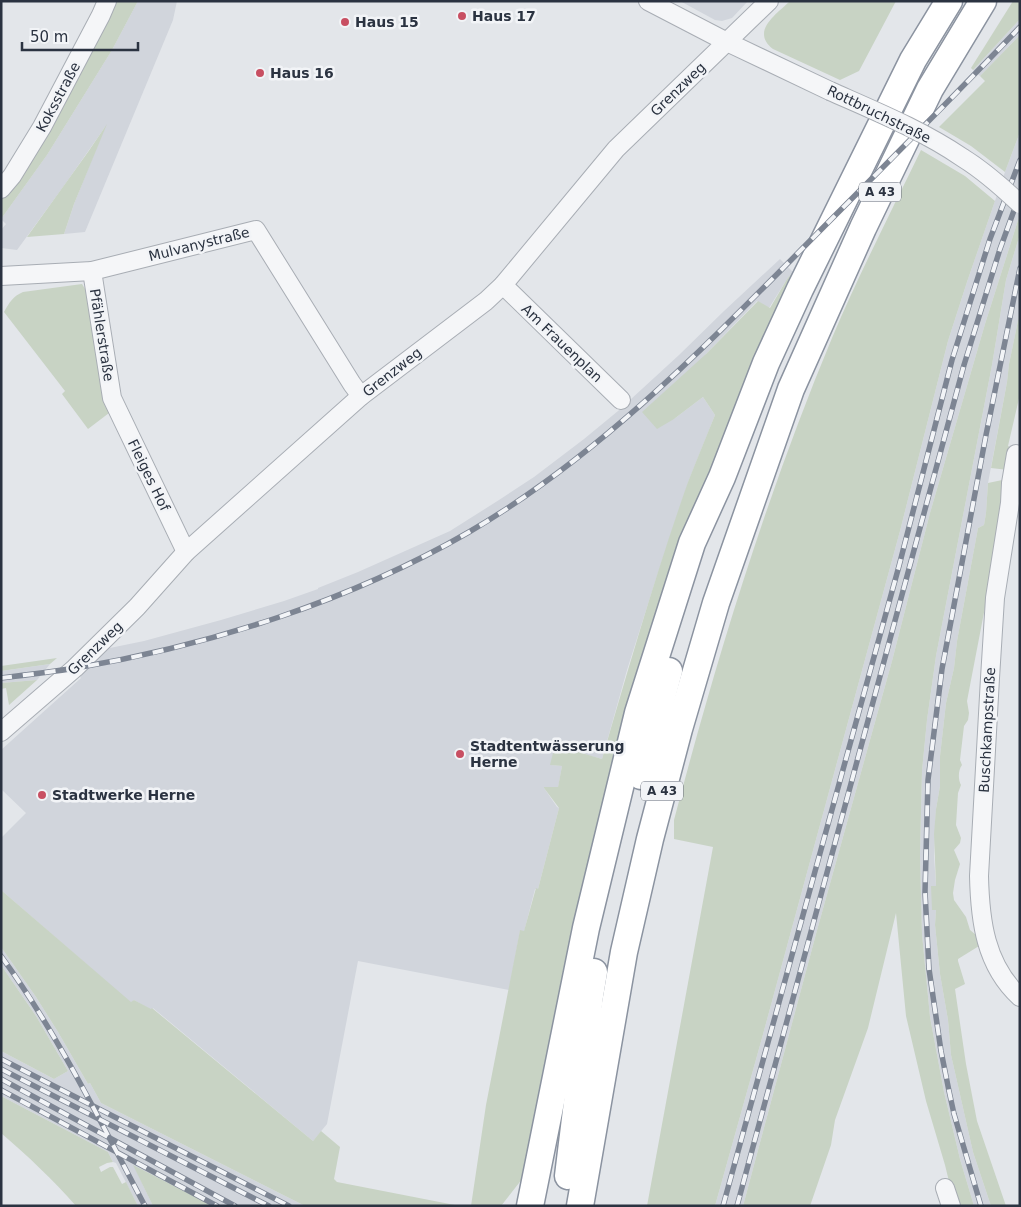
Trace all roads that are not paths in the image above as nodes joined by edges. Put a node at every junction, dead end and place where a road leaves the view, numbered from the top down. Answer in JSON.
{"nodes":[{"id":1,"x":107,"y":1,"type":"edge"},
{"id":2,"x":648,"y":1,"type":"edge"},
{"id":3,"x":769,"y":1,"type":"edge"},
{"id":4,"x":948,"y":1,"type":"edge"},
{"id":5,"x":984,"y":1,"type":"edge"},
{"id":6,"x":727,"y":42,"type":"junction"},
{"id":7,"x":1,"y":189,"type":"edge"},
{"id":8,"x":1020,"y":204,"type":"edge"},
{"id":9,"x":92,"y":271,"type":"junction"},
{"id":10,"x":3,"y":278,"type":"edge"},
{"id":11,"x":503,"y":285,"type":"junction"},
{"id":12,"x":361,"y":396,"type":"junction"},
{"id":13,"x":112,"y":398,"type":"joint"},
{"id":14,"x":621,"y":400,"type":"dead end"},
{"id":15,"x":1016,"y":454,"type":"dead end"},
{"id":16,"x":722,"y":477,"type":"junction"},
{"id":17,"x":186,"y":552,"type":"junction"},
{"id":18,"x":1,"y":732,"type":"edge"},
{"id":19,"x":1020,"y":997,"type":"edge"},
{"id":20,"x":945,"y":1188,"type":"dead end"},
{"id":21,"x":530,"y":1206,"type":"edge"},
{"id":22,"x":564,"y":1206,"type":"edge"},
{"id":23,"x":580,"y":1206,"type":"edge"},
{"id":24,"x":951,"y":1206,"type":"edge"}],
"edges":[{"from":1,"to":7,"type":"street","name":"Koksstraße"},
{"from":2,"to":6,"type":"street","name":"Rottbruchstraße"},
{"from":3,"to":6,"type":"street","name":"Grenzweg"},
{"from":4,"to":16,"type":"highway","number":"A 43"},
{"from":5,"to":23,"type":"highway","number":"A 43"},
{"from":6,"to":8,"type":"street","name":"Rottbruchstraße","bridge":true},
{"from":6,"to":11,"type":"street","name":"Grenzweg"},
{"from":9,"to":10,"type":"street","name":"Mulvanystraße"},
{"from":9,"to":12,"type":"street","name":"Mulvanystraße"},
{"from":9,"to":13,"type":"street","name":"Pfählerstraße"},
{"from":11,"to":12,"type":"street","name":"Grenzweg"},
{"from":11,"to":14,"type":"street","name":"Am Frauenplan"},
{"from":12,"to":17,"type":"street","name":"Grenzweg"},
{"from":13,"to":17,"type":"street","name":"Fleiges Hof"},
{"from":15,"to":19,"type":"street","name":"Buschkampstraße"},
{"from":16,"to":21,"type":"highway"},
{"from":16,"to":22,"type":"highway","number":"A 43"},
{"from":17,"to":18,"type":"street","name":"Grenzweg"},
{"from":20,"to":24,"type":"street"}]}
